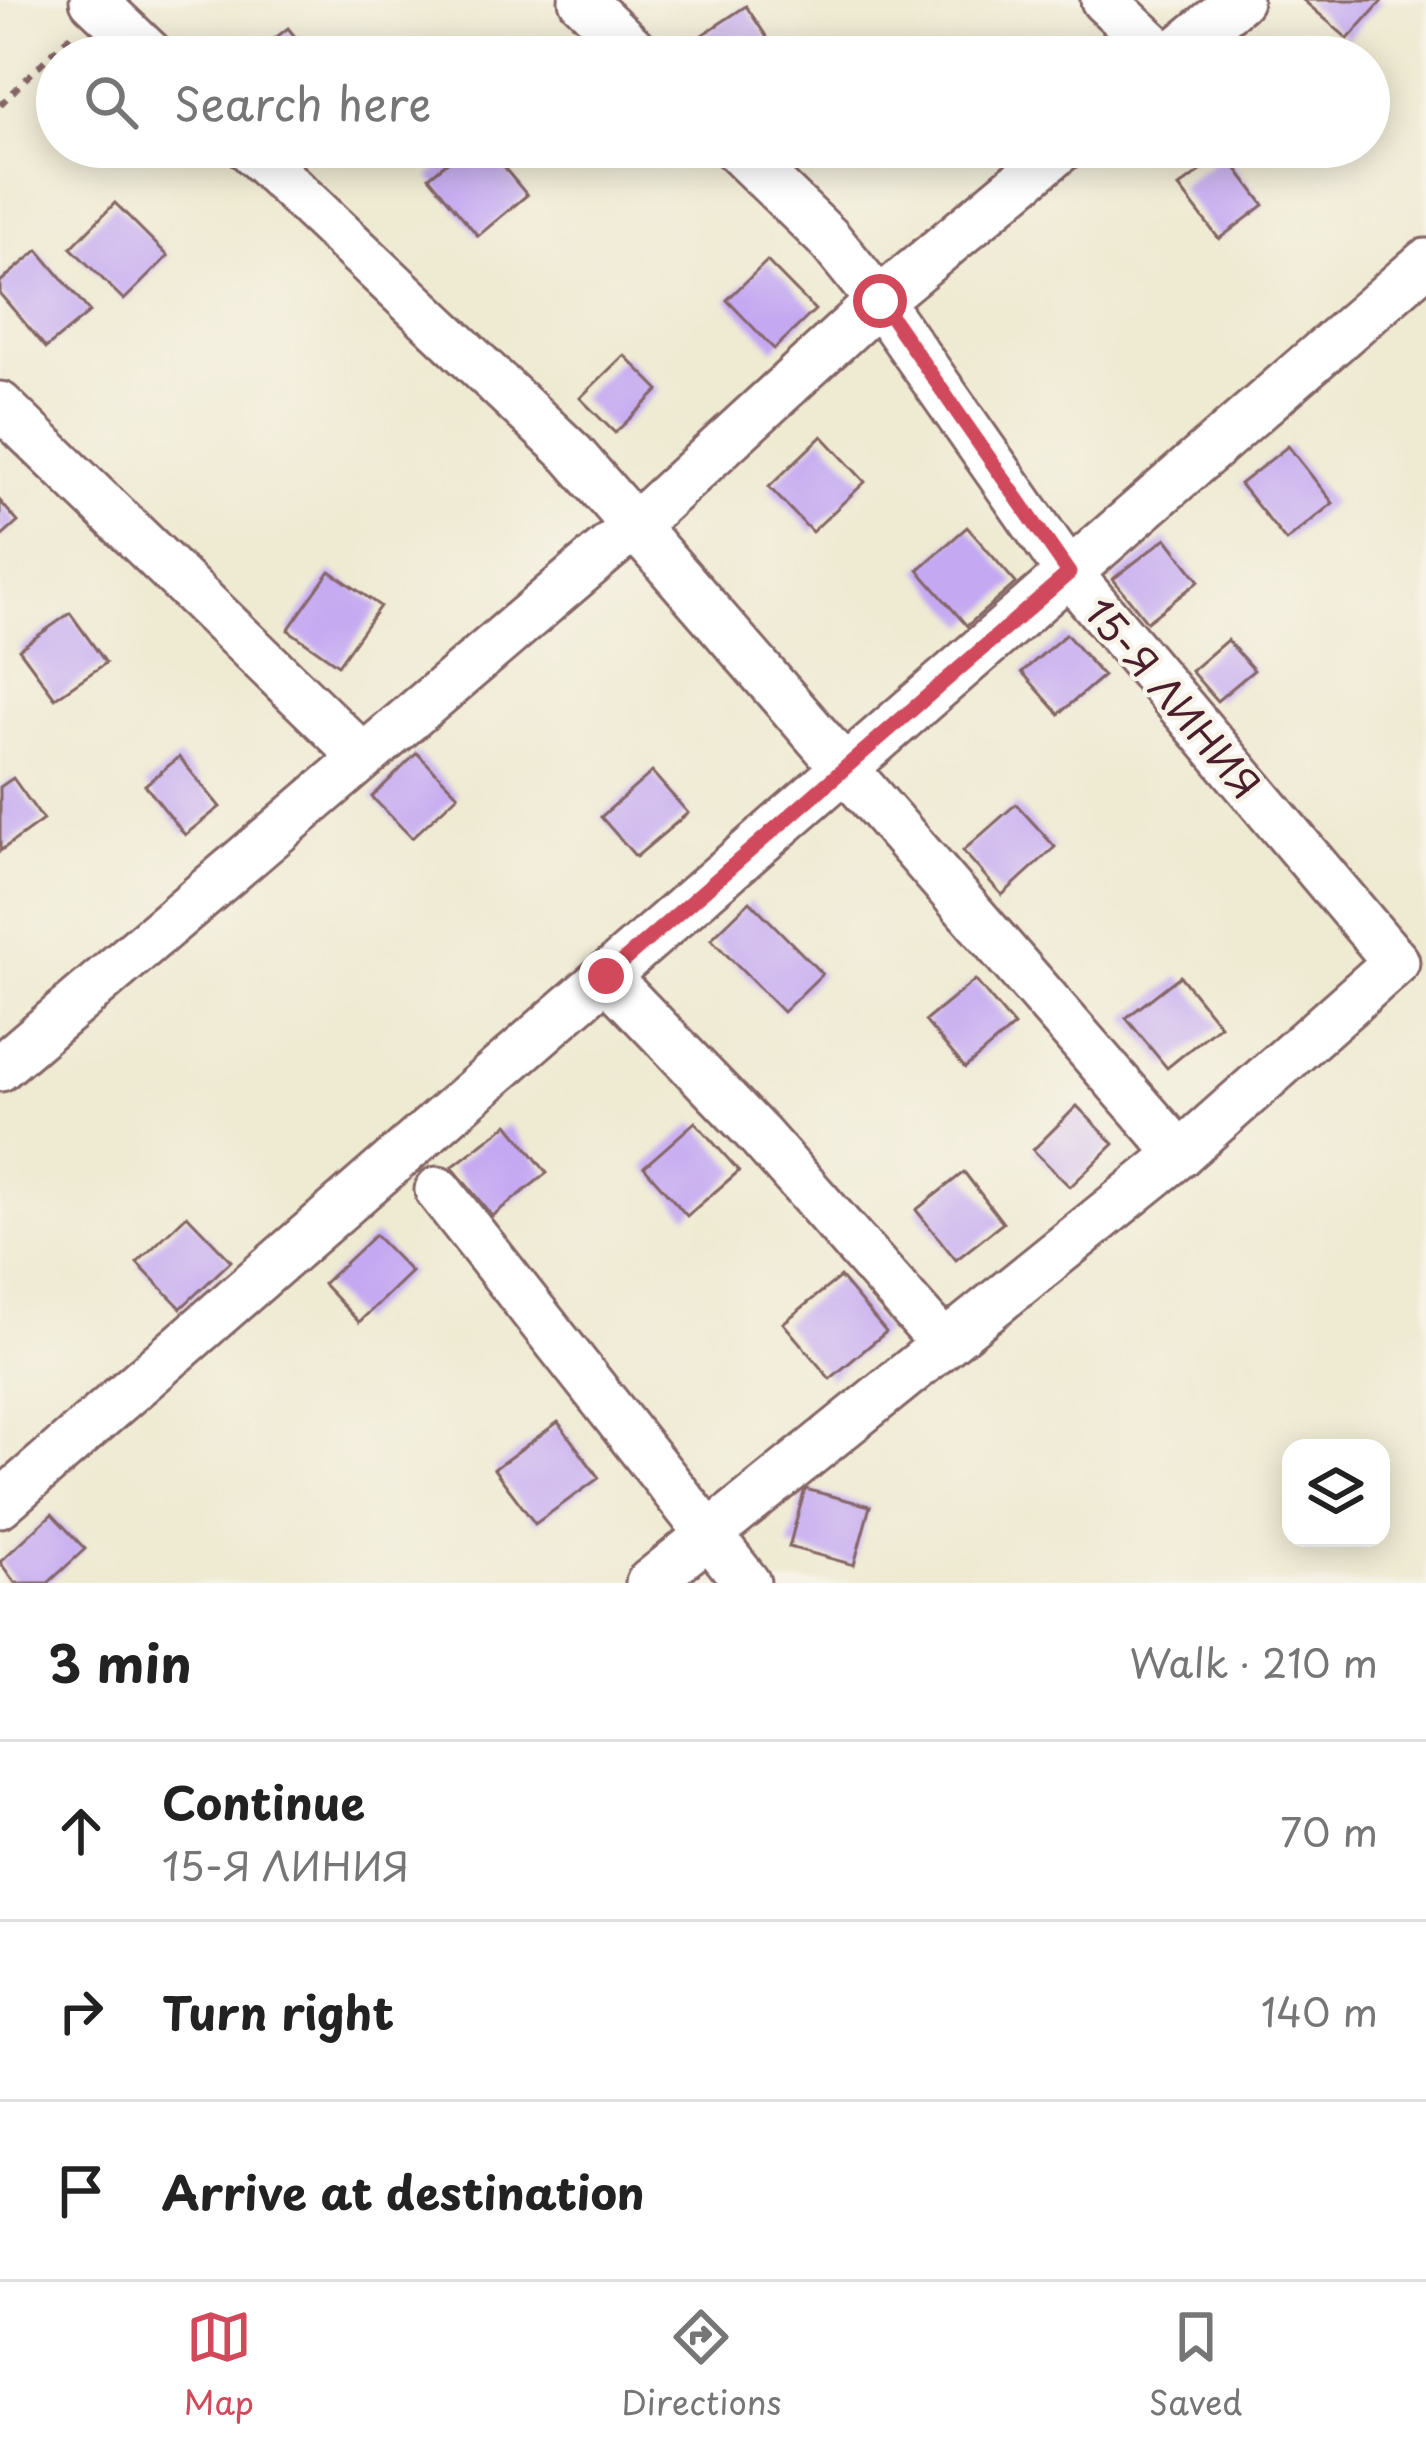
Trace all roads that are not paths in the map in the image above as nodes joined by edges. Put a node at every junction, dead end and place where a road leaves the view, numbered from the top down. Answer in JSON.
{"nodes":[{"id":1,"x":582,"y":0,"type":"edge"},
{"id":2,"x":1104,"y":0,"type":"edge"},
{"id":3,"x":1239,"y":0,"type":"edge"},
{"id":4,"x":96,"y":3,"type":"edge"},
{"id":5,"x":131,"y":36,"type":"edge"},
{"id":6,"x":619,"y":36,"type":"edge"},
{"id":7,"x":1144,"y":36,"type":"edge"},
{"id":8,"x":1194,"y":36,"type":"edge"},
{"id":9,"x":270,"y":168,"type":"edge"},
{"id":10,"x":756,"y":168,"type":"edge"},
{"id":11,"x":1038,"y":168,"type":"edge"},
{"id":12,"x":1426,"y":262,"type":"edge"},
{"id":13,"x":880,"y":301,"type":"junction"},
{"id":14,"x":0,"y":406,"type":"edge"},
{"id":15,"x":632,"y":528,"type":"junction"},
{"id":16,"x":1069,"y":573,"type":"junction"},
{"id":17,"x":361,"y":755,"type":"junction"},
{"id":18,"x":845,"y":768,"type":"junction"},
{"id":19,"x":606,"y":976,"type":"junction"},
{"id":20,"x":0,"y":1068,"type":"edge"},
{"id":21,"x":1180,"y":1154,"type":"junction"},
{"id":22,"x":438,"y":1190,"type":"dead end"},
{"id":23,"x":943,"y":1343,"type":"junction"},
{"id":24,"x":0,"y":1504,"type":"edge"},
{"id":25,"x":707,"y":1531,"type":"junction"},
{"id":26,"x":650,"y":1583,"type":"edge"},
{"id":27,"x":747,"y":1583,"type":"edge"}],
"edges":[{"from":1,"to":6,"type":"street"},
{"from":2,"to":7,"type":"street"},
{"from":3,"to":8,"type":"street"},
{"from":4,"to":5,"type":"street"},
{"from":9,"to":15,"type":"street"},
{"from":10,"to":13,"type":"street","name":"15-Я ЛИНИЯ"},
{"from":11,"to":13,"type":"street"},
{"from":12,"to":16,"type":"street"},
{"from":13,"to":15,"type":"street"},
{"from":13,"to":16,"type":"street","name":"15-Я ЛИНИЯ"},
{"from":14,"to":17,"type":"street"},
{"from":15,"to":17,"type":"street"},
{"from":15,"to":18,"type":"street"},
{"from":16,"to":18,"type":"street"},
{"from":16,"to":21,"type":"street","name":"15-Я ЛИНИЯ"},
{"from":17,"to":20,"type":"street"},
{"from":18,"to":19,"type":"street"},
{"from":18,"to":21,"type":"street"},
{"from":19,"to":23,"type":"street"},
{"from":19,"to":24,"type":"street"},
{"from":21,"to":23,"type":"street"},
{"from":22,"to":25,"type":"street"},
{"from":23,"to":25,"type":"street"},
{"from":25,"to":26,"type":"street"},
{"from":25,"to":27,"type":"street"}]}
